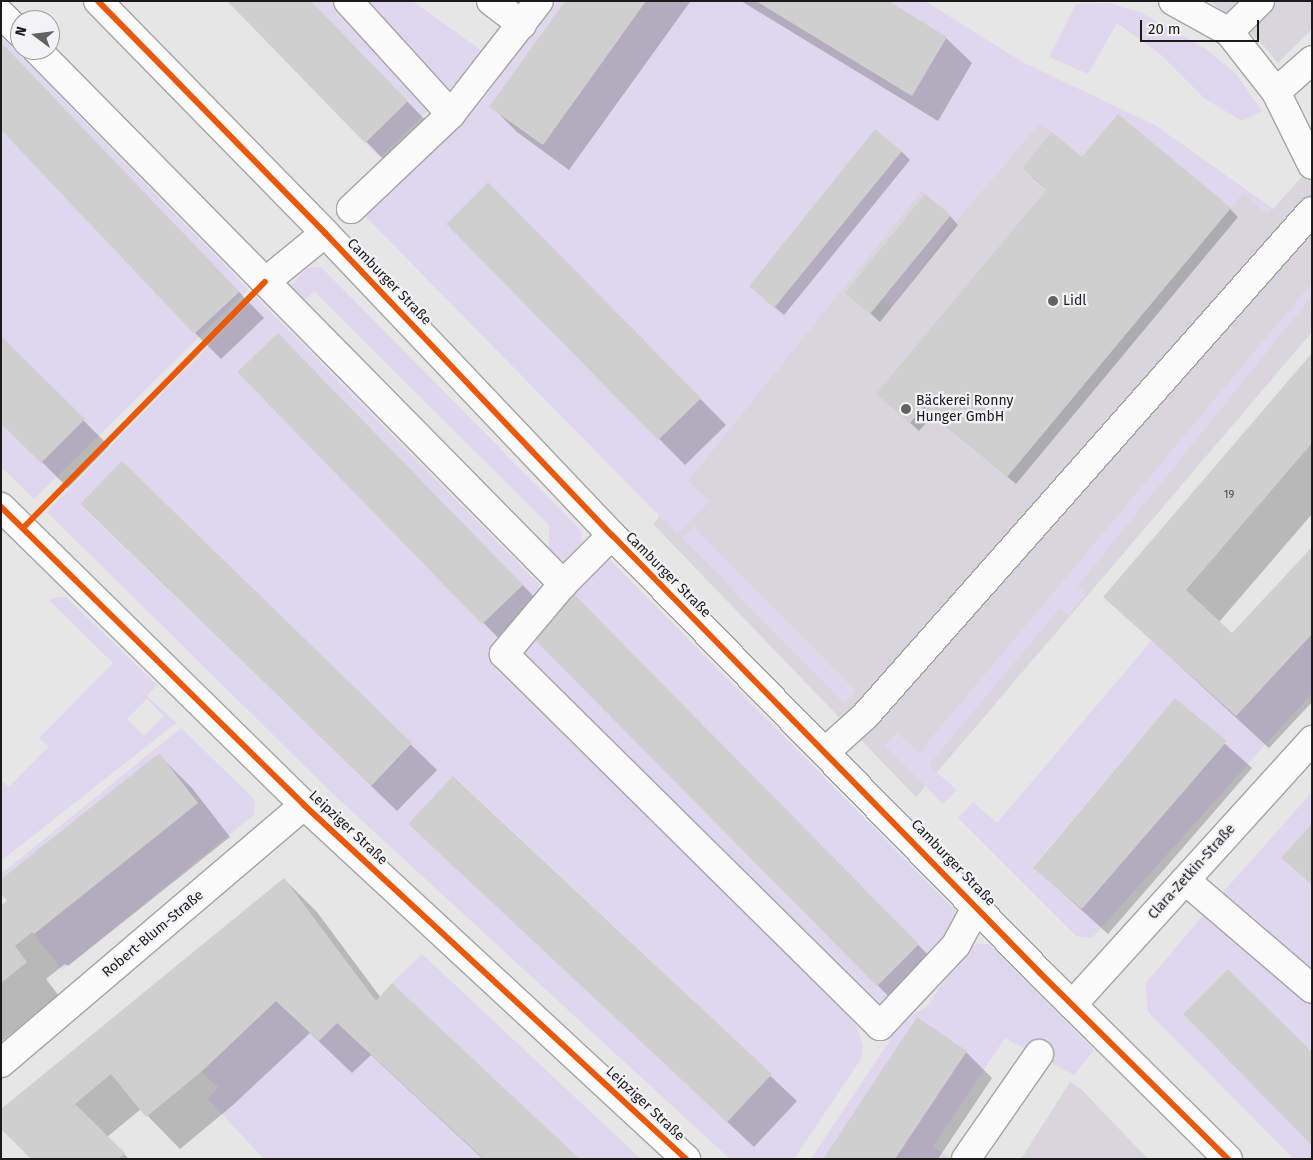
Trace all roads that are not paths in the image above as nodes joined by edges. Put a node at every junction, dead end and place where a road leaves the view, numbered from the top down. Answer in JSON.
{"nodes":[{"id":1,"x":10,"y":1,"type":"edge"},
{"id":2,"x":98,"y":1,"type":"edge"},
{"id":3,"x":348,"y":1,"type":"edge"},
{"id":4,"x":490,"y":1,"type":"edge"},
{"id":5,"x":539,"y":1,"type":"edge"},
{"id":6,"x":1174,"y":1,"type":"edge"},
{"id":7,"x":1260,"y":1,"type":"edge"},
{"id":8,"x":1,"y":12,"type":"edge"},
{"id":9,"x":10,"y":22,"type":"edge"},
{"id":10,"x":522,"y":24,"type":"junction"},
{"id":11,"x":1229,"y":32,"type":"junction"},
{"id":12,"x":47,"y":60,"type":"edge"},
{"id":13,"x":1312,"y":60,"type":"edge"},
{"id":14,"x":1276,"y":92,"type":"junction"},
{"id":15,"x":450,"y":114,"type":"junction"},
{"id":16,"x":1312,"y":165,"type":"edge"},
{"id":17,"x":351,"y":209,"type":"dead end"},
{"id":18,"x":1312,"y":211,"type":"edge"},
{"id":19,"x":325,"y":233,"type":"junction"},
{"id":20,"x":265,"y":282,"type":"junction"},
{"id":21,"x":1,"y":507,"type":"edge"},
{"id":22,"x":612,"y":535,"type":"junction"},
{"id":23,"x":563,"y":584,"type":"junction"},
{"id":24,"x":1312,"y":740,"type":"edge"},
{"id":25,"x":825,"y":752,"type":"junction"},
{"id":26,"x":304,"y":805,"type":"junction"},
{"id":27,"x":1185,"y":880,"type":"junction"},
{"id":28,"x":977,"y":906,"type":"junction"},
{"id":29,"x":1312,"y":989,"type":"edge"},
{"id":30,"x":1072,"y":1005,"type":"junction"},
{"id":31,"x":1039,"y":1054,"type":"dead end"},
{"id":32,"x":1,"y":1063,"type":"edge"},
{"id":33,"x":686,"y":1159,"type":"edge"},
{"id":34,"x":966,"y":1159,"type":"edge"},
{"id":35,"x":1228,"y":1159,"type":"edge"}],
"edges":[{"from":1,"to":8,"type":"street"},
{"from":2,"to":19,"type":"street","name":"Camburger Straße"},
{"from":3,"to":15,"type":"street"},
{"from":4,"to":10,"type":"street"},
{"from":5,"to":10,"type":"street"},
{"from":6,"to":11,"type":"street"},
{"from":7,"to":11,"type":"street"},
{"from":8,"to":9,"type":"street"},
{"from":10,"to":15,"type":"street"},
{"from":11,"to":14,"type":"street"},
{"from":12,"to":20,"type":"street"},
{"from":13,"to":14,"type":"street"},
{"from":14,"to":16,"type":"street"},
{"from":15,"to":17,"type":"street"},
{"from":18,"to":25,"type":"street"},
{"from":19,"to":20,"type":"street"},
{"from":19,"to":22,"type":"street","name":"Camburger Straße"},
{"from":20,"to":23,"type":"street"},
{"from":21,"to":26,"type":"street","name":"Leipziger Straße"},
{"from":22,"to":23,"type":"street","name":"Camburger Straße"},
{"from":22,"to":25,"type":"street","name":"Camburger Straße"},
{"from":23,"to":28,"type":"street","name":"Camburger Straße"},
{"from":24,"to":27,"type":"street","name":"Clara-Zetkin-Straße"},
{"from":25,"to":28,"type":"street","name":"Camburger Straße"},
{"from":26,"to":32,"type":"street","name":"Robert-Blum-Straße"},
{"from":26,"to":33,"type":"street","name":"Leipziger Straße"},
{"from":27,"to":29,"type":"street"},
{"from":27,"to":30,"type":"street","name":"Clara-Zetkin-Straße"},
{"from":28,"to":30,"type":"street","name":"Camburger Straße"},
{"from":30,"to":35,"type":"street","name":"Camburger Straße"},
{"from":31,"to":34,"type":"street"}]}
